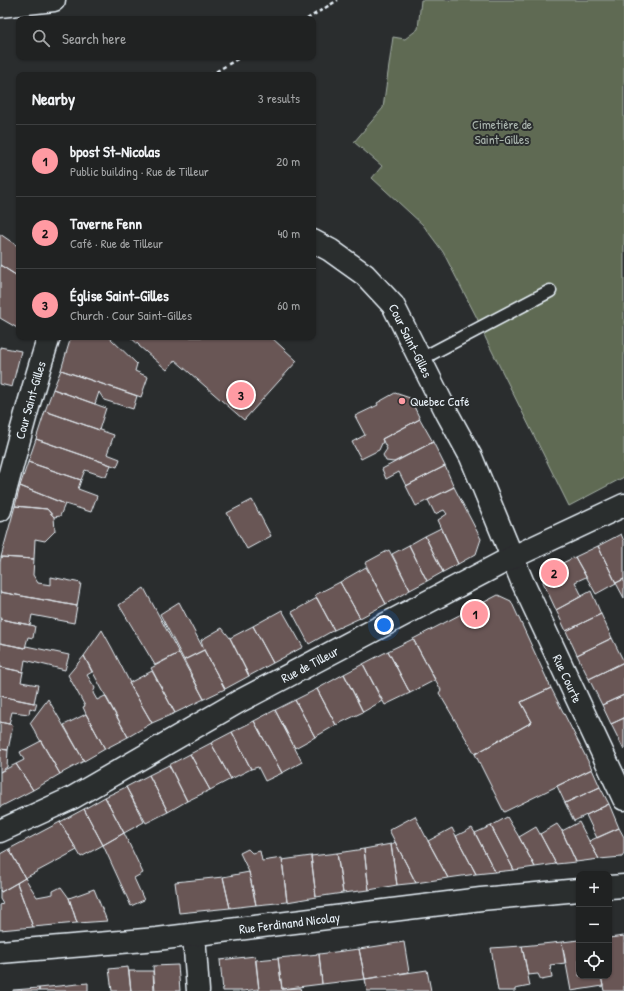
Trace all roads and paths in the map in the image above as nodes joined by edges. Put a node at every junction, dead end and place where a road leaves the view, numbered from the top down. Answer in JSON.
{"nodes":[{"id":1,"x":54,"y":0,"type":"edge"},
{"id":2,"x":338,"y":0,"type":"edge"},
{"id":3,"x":0,"y":6,"type":"edge"},
{"id":4,"x":312,"y":16,"type":"edge"},
{"id":5,"x":236,"y":60,"type":"edge"},
{"id":6,"x":215,"y":72,"type":"edge"},
{"id":7,"x":316,"y":243,"type":"edge"},
{"id":8,"x":550,"y":291,"type":"dead end"},
{"id":9,"x":48,"y":340,"type":"edge"},
{"id":10,"x":420,"y":359,"type":"junction"},
{"id":11,"x":624,"y":505,"type":"edge"},
{"id":12,"x":0,"y":510,"type":"edge"},
{"id":13,"x":511,"y":558,"type":"junction"},
{"id":14,"x":624,"y":799,"type":"edge"},
{"id":15,"x":0,"y":831,"type":"edge"},
{"id":16,"x":624,"y":886,"type":"edge"},
{"id":17,"x":612,"y":887,"type":"edge"},
{"id":18,"x":576,"y":890,"type":"edge"},
{"id":19,"x":194,"y":935,"type":"junction"},
{"id":20,"x":0,"y":952,"type":"edge"},
{"id":21,"x":198,"y":991,"type":"edge"}],
"edges":[{"from":1,"to":3,"type":"street"},
{"from":2,"to":4,"type":"path"},
{"from":5,"to":6,"type":"path"},
{"from":7,"to":10,"type":"street","name":"Cour Saint-Gilles"},
{"from":8,"to":10,"type":"lane"},
{"from":9,"to":12,"type":"street","name":"Cour Saint-Gilles"},
{"from":10,"to":13,"type":"street","name":"Cour Saint-Gilles"},
{"from":11,"to":13,"type":"street","name":"Rue de Tilleur"},
{"from":13,"to":14,"type":"street","name":"Rue Courte"},
{"from":13,"to":15,"type":"street","name":"Rue de Tilleur"},
{"from":16,"to":17,"type":"street"},
{"from":18,"to":19,"type":"street","name":"Rue Ferdinand Nicolay"},
{"from":19,"to":20,"type":"street","name":"Rue Ferdinand Nicolay"},
{"from":19,"to":21,"type":"street"}]}
